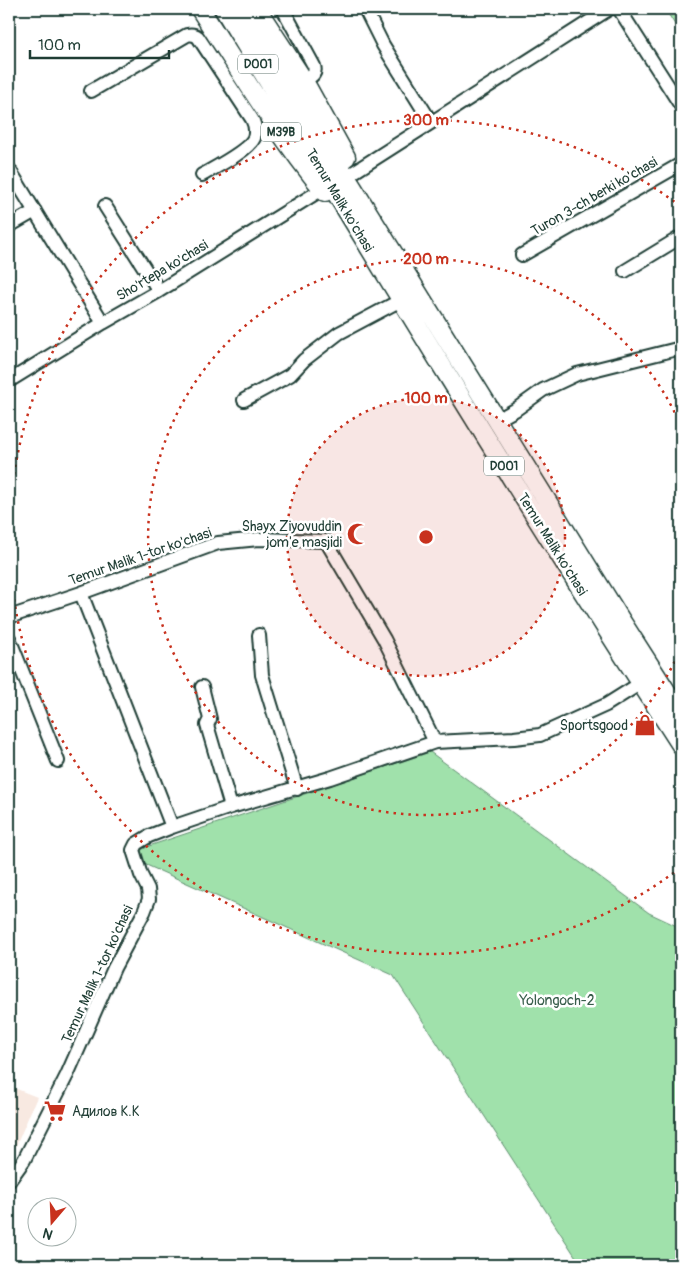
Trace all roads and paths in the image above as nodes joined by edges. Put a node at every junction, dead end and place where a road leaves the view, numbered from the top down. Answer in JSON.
{"nodes":[{"id":1,"x":200,"y":9,"type":"edge"},
{"id":2,"x":224,"y":9,"type":"edge"},
{"id":3,"x":242,"y":9,"type":"edge"},
{"id":4,"x":258,"y":9,"type":"edge"},
{"id":5,"x":283,"y":9,"type":"edge"},
{"id":6,"x":365,"y":9,"type":"edge"},
{"id":7,"x":609,"y":9,"type":"edge"},
{"id":8,"x":619,"y":9,"type":"edge"},
{"id":9,"x":304,"y":81,"type":"junction"},
{"id":10,"x":91,"y":91,"type":"dead end"},
{"id":11,"x":681,"y":106,"type":"edge"},
{"id":12,"x":259,"y":115,"type":"junction"},
{"id":13,"x":431,"y":122,"type":"junction"},
{"id":14,"x":681,"y":164,"type":"edge"},
{"id":15,"x":9,"y":169,"type":"edge"},
{"id":16,"x":202,"y":175,"type":"dead end"},
{"id":17,"x":338,"y":181,"type":"junction"},
{"id":18,"x":105,"y":206,"type":"dead end"},
{"id":19,"x":35,"y":210,"type":"junction"},
{"id":20,"x":9,"y":226,"type":"edge"},
{"id":21,"x":681,"y":237,"type":"edge"},
{"id":22,"x":378,"y":245,"type":"junction"},
{"id":23,"x":522,"y":255,"type":"dead end"},
{"id":24,"x":625,"y":271,"type":"dead end"},
{"id":25,"x":160,"y":291,"type":"junction"},
{"id":26,"x":401,"y":300,"type":"junction"},
{"id":27,"x":103,"y":324,"type":"junction"},
{"id":28,"x":681,"y":348,"type":"edge"},
{"id":29,"x":9,"y":381,"type":"edge"},
{"id":30,"x":244,"y":400,"type":"dead end"},
{"id":31,"x":497,"y":420,"type":"junction"},
{"id":32,"x":81,"y":593,"type":"junction"},
{"id":33,"x":9,"y":617,"type":"edge"},
{"id":34,"x":259,"y":635,"type":"dead end"},
{"id":35,"x":9,"y":638,"type":"edge"},
{"id":36,"x":641,"y":683,"type":"junction"},
{"id":37,"x":202,"y":687,"type":"dead end"},
{"id":38,"x":681,"y":714,"type":"edge"},
{"id":39,"x":435,"y":742,"type":"junction"},
{"id":40,"x":681,"y":745,"type":"edge"},
{"id":41,"x":58,"y":761,"type":"dead end"},
{"id":42,"x":297,"y":788,"type":"junction"},
{"id":43,"x":231,"y":808,"type":"junction"},
{"id":44,"x":172,"y":827,"type":"junction"},
{"id":45,"x":9,"y":1181,"type":"edge"}],
"edges":[{"from":1,"to":12,"type":"highway","number":"M39B"},
{"from":2,"to":17,"type":"highway","name":"Temur Malik ko'chasi","number":"D001"},
{"from":3,"to":17,"type":"highway","name":"Temur Malik ko'chasi","number":"D001"},
{"from":4,"to":9,"type":"highway"},
{"from":5,"to":9,"type":"street"},
{"from":6,"to":13,"type":"street"},
{"from":7,"to":13,"type":"street","name":"Sho'rtepa ko'chasi"},
{"from":8,"to":11,"type":"street"},
{"from":9,"to":17,"type":"highway"},
{"from":10,"to":12,"type":"street"},
{"from":12,"to":16,"type":"street"},
{"from":12,"to":17,"type":"highway","number":"M39B"},
{"from":13,"to":17,"type":"street","name":"Sho'rtepa ko'chasi"},
{"from":14,"to":23,"type":"street","name":"Turon 3-ch berki ko'chasi"},
{"from":15,"to":19,"type":"street"},
{"from":17,"to":22,"type":"highway","name":"Temur Malik ko'chasi","number":"D001"},
{"from":17,"to":22,"type":"highway"},
{"from":17,"to":25,"type":"street","name":"Sho'rtepa ko'chasi"},
{"from":18,"to":25,"type":"street"},
{"from":19,"to":20,"type":"street"},
{"from":19,"to":27,"type":"street"},
{"from":21,"to":24,"type":"street"},
{"from":22,"to":26,"type":"highway","name":"Temur Malik ko'chasi","number":"D001"},
{"from":22,"to":31,"type":"highway","name":"Temur Malik ko'chasi","number":"D001"},
{"from":25,"to":27,"type":"street","name":"Sho'rtepa ko'chasi"},
{"from":26,"to":30,"type":"street"},
{"from":26,"to":36,"type":"highway","name":"Temur Malik ko'chasi","number":"D001"},
{"from":27,"to":29,"type":"street","name":"Sho'rtepa ko'chasi"},
{"from":28,"to":31,"type":"street"},
{"from":31,"to":38,"type":"highway","name":"Temur Malik ko'chasi","number":"D001"},
{"from":32,"to":33,"type":"street","name":"Temur Malik 1-tor ko'chasi"},
{"from":32,"to":39,"type":"street","name":"Temur Malik 1-tor ko'chasi"},
{"from":32,"to":44,"type":"street"},
{"from":34,"to":42,"type":"street"},
{"from":35,"to":41,"type":"street"},
{"from":36,"to":39,"type":"street","name":"Temur Malik 1-tor ko'chasi"},
{"from":36,"to":40,"type":"highway","name":"Temur Malik ko'chasi","number":"D001"},
{"from":37,"to":43,"type":"street"},
{"from":39,"to":42,"type":"street","name":"Temur Malik 1-tor ko'chasi"},
{"from":42,"to":43,"type":"street","name":"Temur Malik 1-tor ko'chasi"},
{"from":43,"to":44,"type":"street","name":"Temur Malik 1-tor ko'chasi"},
{"from":44,"to":45,"type":"street","name":"Temur Malik 1-tor ko'chasi"}]}
